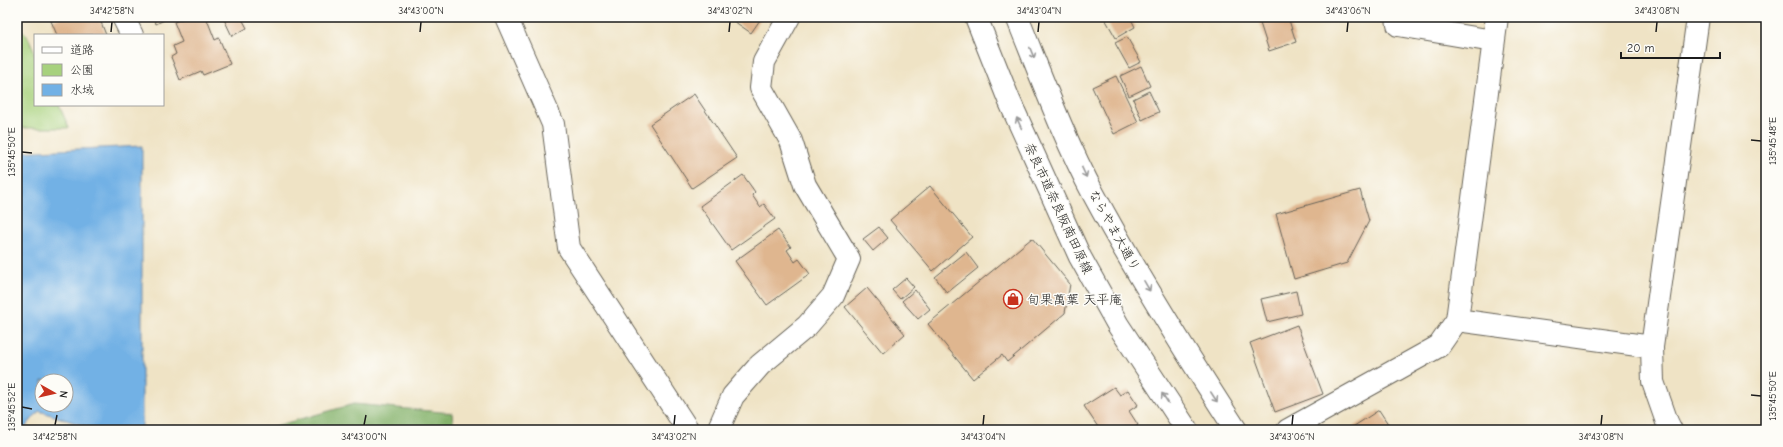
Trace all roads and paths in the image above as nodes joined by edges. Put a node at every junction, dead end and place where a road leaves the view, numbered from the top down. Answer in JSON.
{"nodes":[{"id":1,"x":123,"y":17,"type":"edge"},
{"id":2,"x":506,"y":17,"type":"edge"},
{"id":3,"x":789,"y":17,"type":"edge"},
{"id":4,"x":976,"y":17,"type":"edge"},
{"id":5,"x":1018,"y":17,"type":"edge"},
{"id":6,"x":1397,"y":17,"type":"edge"},
{"id":7,"x":1497,"y":17,"type":"edge"},
{"id":8,"x":1698,"y":17,"type":"edge"},
{"id":9,"x":132,"y":34,"type":"edge"},
{"id":10,"x":1494,"y":41,"type":"junction"},
{"id":11,"x":1456,"y":320,"type":"junction"},
{"id":12,"x":1652,"y":347,"type":"junction"},
{"id":13,"x":688,"y":430,"type":"edge"},
{"id":14,"x":718,"y":430,"type":"edge"},
{"id":15,"x":1187,"y":430,"type":"edge"},
{"id":16,"x":1236,"y":430,"type":"edge"},
{"id":17,"x":1288,"y":430,"type":"edge"},
{"id":18,"x":1671,"y":430,"type":"edge"}],
"edges":[{"from":1,"to":9,"type":"street"},
{"from":2,"to":13,"type":"street"},
{"from":3,"to":14,"type":"street"},
{"from":15,"to":4,"type":"street","name":"奈良市道奈良阪南田原線","one_way":true},
{"from":5,"to":16,"type":"street","name":"ならやま大通り","one_way":true},
{"from":6,"to":10,"type":"street"},
{"from":7,"to":10,"type":"street"},
{"from":8,"to":12,"type":"street"},
{"from":10,"to":11,"type":"street"},
{"from":11,"to":12,"type":"street"},
{"from":11,"to":17,"type":"street"},
{"from":12,"to":18,"type":"street"}]}
